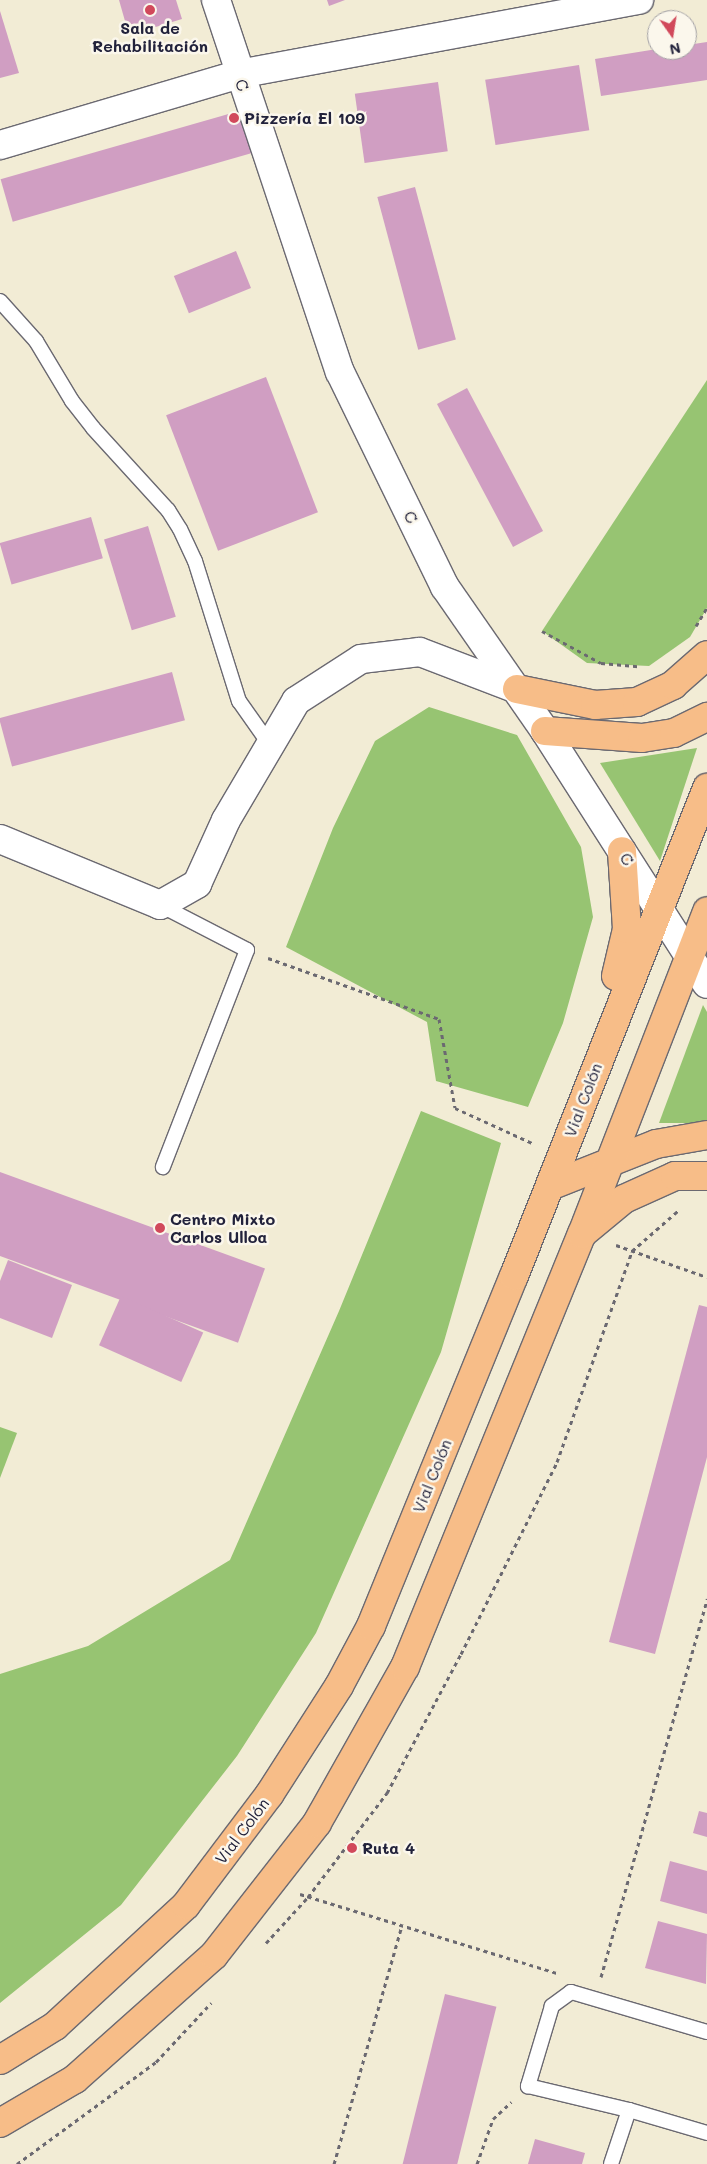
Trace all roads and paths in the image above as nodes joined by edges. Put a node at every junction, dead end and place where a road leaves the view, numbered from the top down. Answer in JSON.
{"nodes":[{"id":1,"x":216,"y":0,"type":"edge"},
{"id":2,"x":638,"y":0,"type":"edge"},
{"id":3,"x":239,"y":74,"type":"junction"},
{"id":4,"x":0,"y":145,"type":"edge"},
{"id":5,"x":0,"y":301,"type":"edge"},
{"id":6,"x":707,"y":608,"type":"edge"},
{"id":7,"x":694,"y":630,"type":"dead end"},
{"id":8,"x":542,"y":631,"type":"dead end"},
{"id":9,"x":707,"y":655,"type":"edge"},
{"id":10,"x":640,"y":666,"type":"dead end"},
{"id":11,"x":517,"y":689,"type":"junction"},
{"id":12,"x":707,"y":717,"type":"edge"},
{"id":13,"x":545,"y":731,"type":"junction"},
{"id":14,"x":270,"y":745,"type":"junction"},
{"id":15,"x":707,"y":788,"type":"edge"},
{"id":16,"x":0,"y":839,"type":"edge"},
{"id":17,"x":622,"y":851,"type":"junction"},
{"id":18,"x":160,"y":905,"type":"junction"},
{"id":19,"x":659,"y":907,"type":"junction"},
{"id":20,"x":707,"y":911,"type":"edge"},
{"id":21,"x":247,"y":950,"type":"junction"},
{"id":22,"x":688,"y":958,"type":"junction"},
{"id":23,"x":707,"y":984,"type":"edge"},
{"id":24,"x":593,"y":1073,"type":"junction"},
{"id":25,"x":707,"y":1135,"type":"edge"},
{"id":26,"x":532,"y":1143,"type":"dead end"},
{"id":27,"x":608,"y":1165,"type":"junction"},
{"id":28,"x":164,"y":1167,"type":"dead end"},
{"id":29,"x":707,"y":1176,"type":"edge"},
{"id":30,"x":550,"y":1186,"type":"junction"},
{"id":31,"x":582,"y":1234,"type":"junction"},
{"id":32,"x":707,"y":1277,"type":"edge"},
{"id":33,"x":707,"y":1599,"type":"edge"},
{"id":34,"x":268,"y":1885,"type":"junction"},
{"id":35,"x":402,"y":1926,"type":"junction"},
{"id":36,"x":571,"y":1992,"type":"junction"},
{"id":37,"x":595,"y":1999,"type":"junction"},
{"id":38,"x":707,"y":2032,"type":"edge"},
{"id":39,"x":0,"y":2060,"type":"edge"},
{"id":40,"x":528,"y":2086,"type":"junction"},
{"id":41,"x":629,"y":2110,"type":"junction"},
{"id":42,"x":0,"y":2123,"type":"edge"},
{"id":43,"x":707,"y":2133,"type":"edge"},
{"id":44,"x":334,"y":2164,"type":"edge"},
{"id":45,"x":478,"y":2164,"type":"edge"},
{"id":46,"x":611,"y":2164,"type":"edge"}],
"edges":[{"from":1,"to":3,"type":"street","name":"C"},
{"from":2,"to":3,"type":"street"},
{"from":3,"to":4,"type":"street"},
{"from":3,"to":11,"type":"street","name":"C"},
{"from":5,"to":14,"type":"lane"},
{"from":6,"to":7,"type":"path"},
{"from":8,"to":10,"type":"path"},
{"from":9,"to":11,"type":"main road"},
{"from":11,"to":13,"type":"street","name":"C"},
{"from":11,"to":14,"type":"street"},
{"from":12,"to":13,"type":"main road"},
{"from":13,"to":17,"type":"street","name":"C"},
{"from":14,"to":18,"type":"street"},
{"from":15,"to":19,"type":"main road","name":"Vial Colón"},
{"from":16,"to":18,"type":"street"},
{"from":17,"to":19,"type":"street","name":"C"},
{"from":17,"to":24,"type":"main road"},
{"from":18,"to":21,"type":"lane"},
{"from":19,"to":22,"type":"street","name":"C"},
{"from":19,"to":24,"type":"main road","name":"Vial Colón"},
{"from":20,"to":22,"type":"main road"},
{"from":21,"to":26,"type":"path"},
{"from":21,"to":28,"type":"lane"},
{"from":22,"to":23,"type":"street","name":"C"},
{"from":22,"to":27,"type":"main road"},
{"from":24,"to":30,"type":"main road","name":"Vial Colón"},
{"from":25,"to":27,"type":"main road"},
{"from":27,"to":30,"type":"main road"},
{"from":27,"to":31,"type":"main road"},
{"from":29,"to":31,"type":"main road"},
{"from":30,"to":39,"type":"main road","name":"Vial Colón"},
{"from":31,"to":32,"type":"path"},
{"from":31,"to":34,"type":"main road"},
{"from":33,"to":37,"type":"path"},
{"from":34,"to":35,"type":"path"},
{"from":34,"to":42,"type":"main road"},
{"from":35,"to":36,"type":"path"},
{"from":35,"to":44,"type":"path"},
{"from":36,"to":37,"type":"lane"},
{"from":36,"to":40,"type":"lane"},
{"from":37,"to":38,"type":"lane"},
{"from":40,"to":41,"type":"lane"},
{"from":40,"to":45,"type":"path"},
{"from":41,"to":43,"type":"lane"},
{"from":41,"to":46,"type":"lane"}]}
